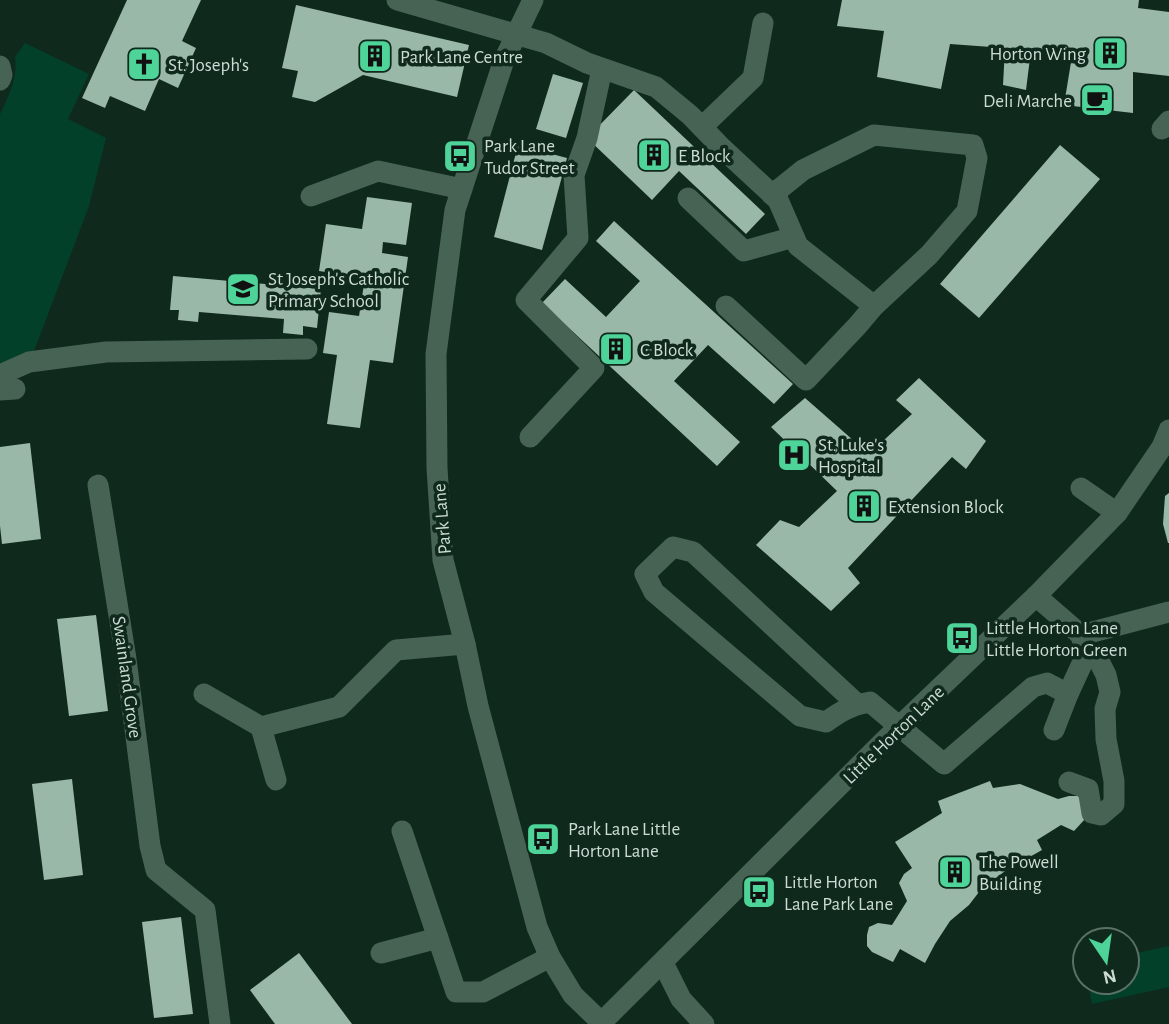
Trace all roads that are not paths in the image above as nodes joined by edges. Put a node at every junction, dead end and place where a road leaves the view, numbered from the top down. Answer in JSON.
{"nodes":[{"id":1,"x":397,"y":0,"type":"edge"},
{"id":2,"x":533,"y":0,"type":"edge"},
{"id":3,"x":763,"y":23,"type":"dead end"},
{"id":4,"x":517,"y":34,"type":"junction"},
{"id":5,"x":0,"y":66,"type":"edge"},
{"id":6,"x":602,"y":69,"type":"junction"},
{"id":7,"x":0,"y":80,"type":"edge"},
{"id":8,"x":702,"y":127,"type":"junction"},
{"id":9,"x":462,"y":189,"type":"junction"},
{"id":10,"x":772,"y":195,"type":"junction"},
{"id":11,"x":310,"y":196,"type":"dead end"},
{"id":12,"x":688,"y":198,"type":"dead end"},
{"id":13,"x":794,"y":237,"type":"junction"},
{"id":14,"x":726,"y":306,"type":"dead end"},
{"id":15,"x":874,"y":306,"type":"junction"},
{"id":16,"x":307,"y":349,"type":"dead end"},
{"id":17,"x":5,"y":385,"type":"edge"},
{"id":18,"x":1169,"y":430,"type":"edge"},
{"id":19,"x":530,"y":437,"type":"dead end"},
{"id":20,"x":98,"y":485,"type":"dead end"},
{"id":21,"x":1081,"y":488,"type":"dead end"},
{"id":22,"x":1117,"y":513,"type":"junction"},
{"id":23,"x":1036,"y":596,"type":"junction"},
{"id":24,"x":1169,"y":612,"type":"edge"},
{"id":25,"x":465,"y":644,"type":"junction"},
{"id":26,"x":1084,"y":645,"type":"junction"},
{"id":27,"x":204,"y":694,"type":"dead end"},
{"id":28,"x":1068,"y":694,"type":"junction"},
{"id":29,"x":857,"y":704,"type":"junction"},
{"id":30,"x":900,"y":726,"type":"junction"},
{"id":31,"x":261,"y":727,"type":"junction"},
{"id":32,"x":1054,"y":730,"type":"dead end"},
{"id":33,"x":276,"y":780,"type":"dead end"},
{"id":34,"x":1069,"y":782,"type":"dead end"},
{"id":35,"x":402,"y":831,"type":"dead end"},
{"id":36,"x":438,"y":938,"type":"junction"},
{"id":37,"x":381,"y":953,"type":"dead end"},
{"id":38,"x":550,"y":957,"type":"junction"},
{"id":39,"x":663,"y":962,"type":"junction"},
{"id":40,"x":600,"y":1023,"type":"edge"},
{"id":41,"x":220,"y":1024,"type":"edge"},
{"id":42,"x":704,"y":1024,"type":"edge"}],
"edges":[{"from":1,"to":4,"type":"street"},
{"from":2,"to":4,"type":"street","name":"Park Lane"},
{"from":3,"to":8,"type":"street"},
{"from":4,"to":6,"type":"street"},
{"from":4,"to":9,"type":"street","name":"Park Lane"},
{"from":5,"to":7,"type":"street"},
{"from":6,"to":8,"type":"street"},
{"from":6,"to":19,"type":"street"},
{"from":8,"to":10,"type":"street"},
{"from":9,"to":11,"type":"street"},
{"from":9,"to":25,"type":"street","name":"Park Lane"},
{"from":10,"to":13,"type":"street"},
{"from":10,"to":15,"type":"street"},
{"from":12,"to":13,"type":"street"},
{"from":13,"to":15,"type":"street"},
{"from":14,"to":15,"type":"street"},
{"from":16,"to":17,"type":"street"},
{"from":18,"to":22,"type":"street","name":"Little Horton Lane"},
{"from":20,"to":41,"type":"street","name":"Swainland Grove"},
{"from":21,"to":22,"type":"street"},
{"from":22,"to":23,"type":"street","name":"Little Horton Lane"},
{"from":23,"to":26,"type":"street"},
{"from":23,"to":30,"type":"street","name":"Little Horton Lane"},
{"from":24,"to":26,"type":"street"},
{"from":25,"to":31,"type":"street"},
{"from":25,"to":38,"type":"street","name":"Park Lane"},
{"from":26,"to":28,"type":"street"},
{"from":26,"to":34,"type":"street"},
{"from":27,"to":31,"type":"street"},
{"from":28,"to":30,"type":"street"},
{"from":28,"to":32,"type":"street"},
{"from":29,"to":29,"type":"street"},
{"from":29,"to":30,"type":"street"},
{"from":30,"to":39,"type":"street","name":"Little Horton Lane"},
{"from":31,"to":33,"type":"street"},
{"from":35,"to":36,"type":"street"},
{"from":36,"to":37,"type":"street"},
{"from":36,"to":38,"type":"street"},
{"from":38,"to":40,"type":"street","name":"Park Lane"},
{"from":39,"to":40,"type":"street","name":"Little Horton Lane"},
{"from":39,"to":42,"type":"street"}]}
